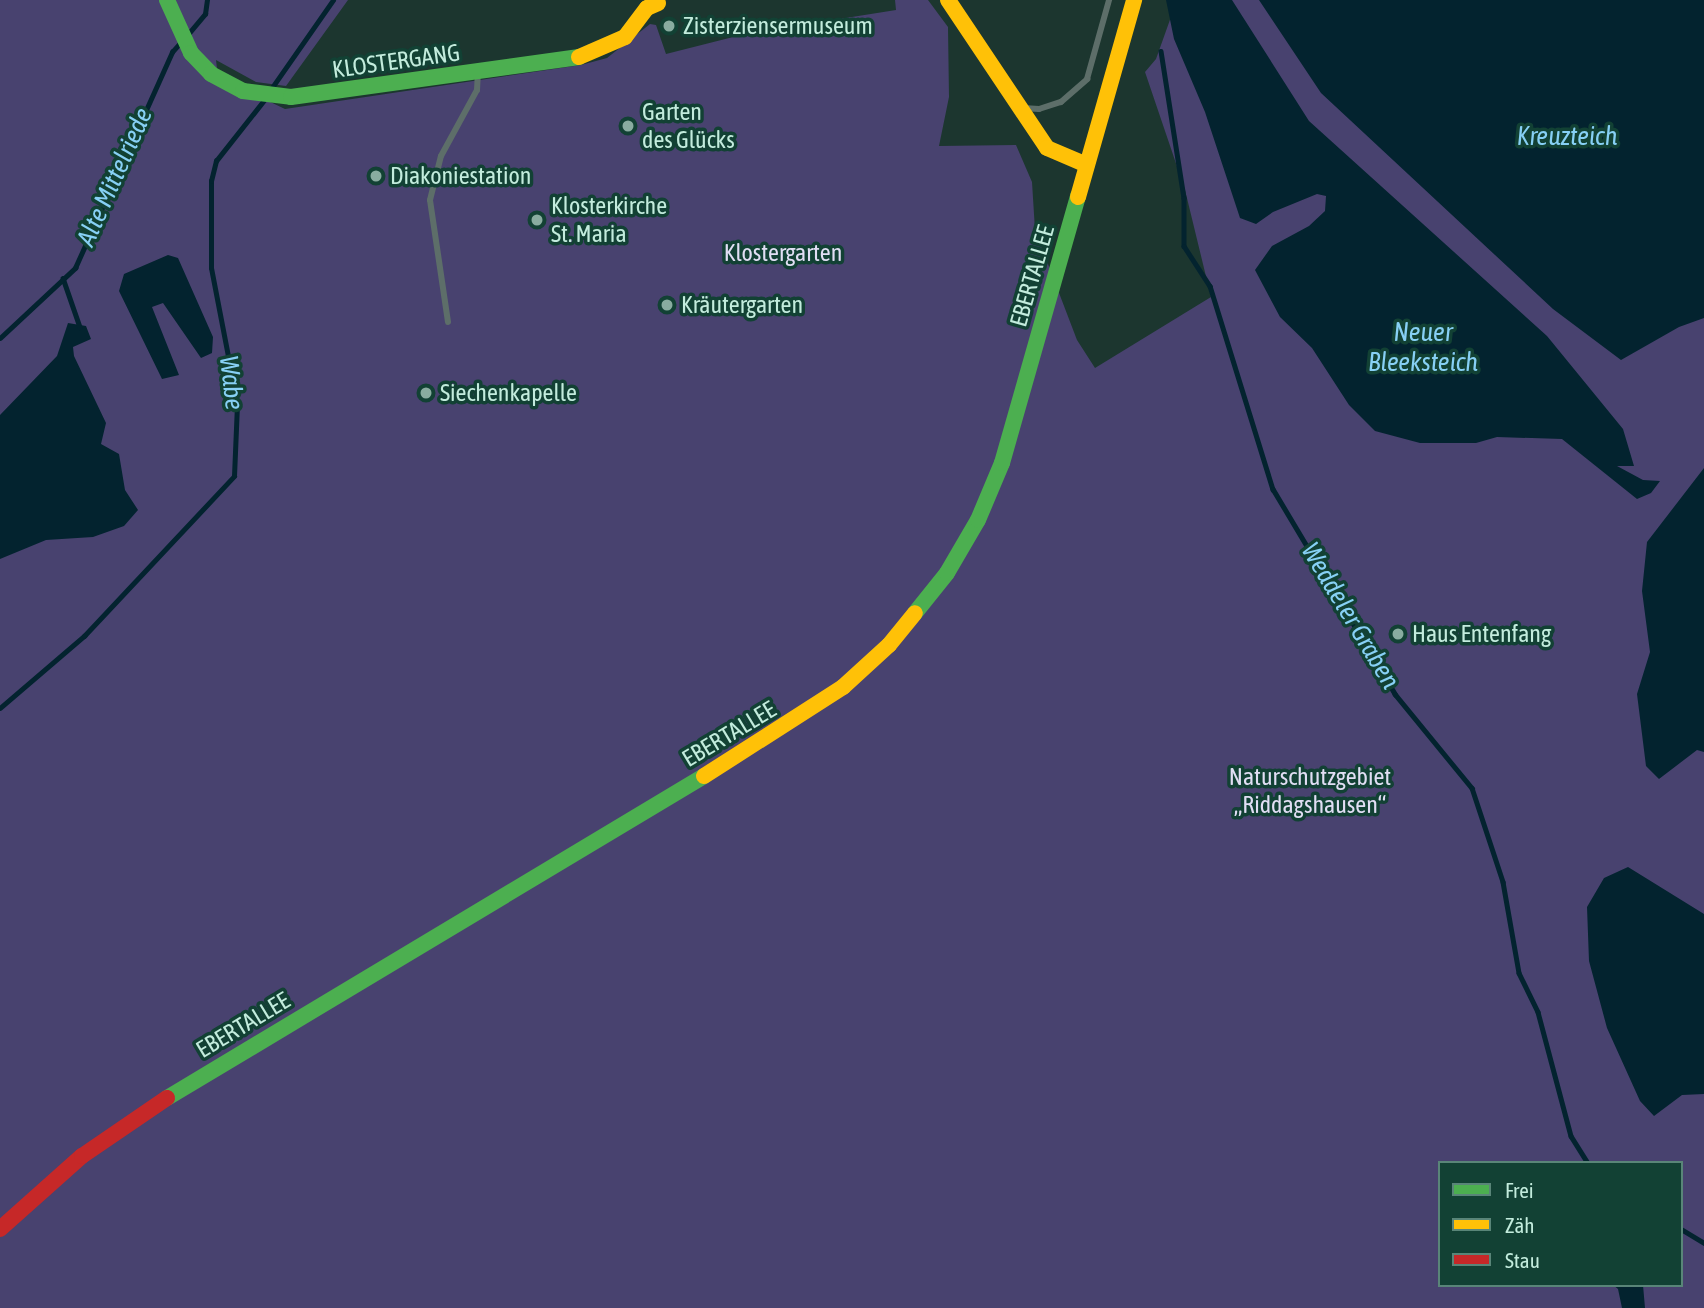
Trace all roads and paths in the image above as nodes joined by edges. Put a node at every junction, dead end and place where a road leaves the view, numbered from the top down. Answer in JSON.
{"nodes":[{"id":1,"x":167,"y":0,"type":"edge"},
{"id":2,"x":948,"y":0,"type":"edge"},
{"id":3,"x":1109,"y":0,"type":"edge"},
{"id":4,"x":1134,"y":0,"type":"edge"},
{"id":5,"x":649,"y":3,"type":"edge"},
{"id":6,"x":478,"y":73,"type":"junction"},
{"id":7,"x":1019,"y":107,"type":"junction"},
{"id":8,"x":1087,"y":165,"type":"junction"},
{"id":9,"x":447,"y":322,"type":"dead end"},
{"id":10,"x":0,"y":1229,"type":"edge"}],
"edges":[{"from":1,"to":6,"type":"main road","name":"KLOSTERGANG"},
{"from":2,"to":7,"type":"main road"},
{"from":3,"to":7,"type":"lane"},
{"from":4,"to":8,"type":"main road","name":"EBERTALLEE"},
{"from":5,"to":6,"type":"main road","name":"KLOSTERGANG"},
{"from":6,"to":9,"type":"lane"},
{"from":7,"to":8,"type":"main road"},
{"from":8,"to":10,"type":"main road","name":"EBERTALLEE"}]}
